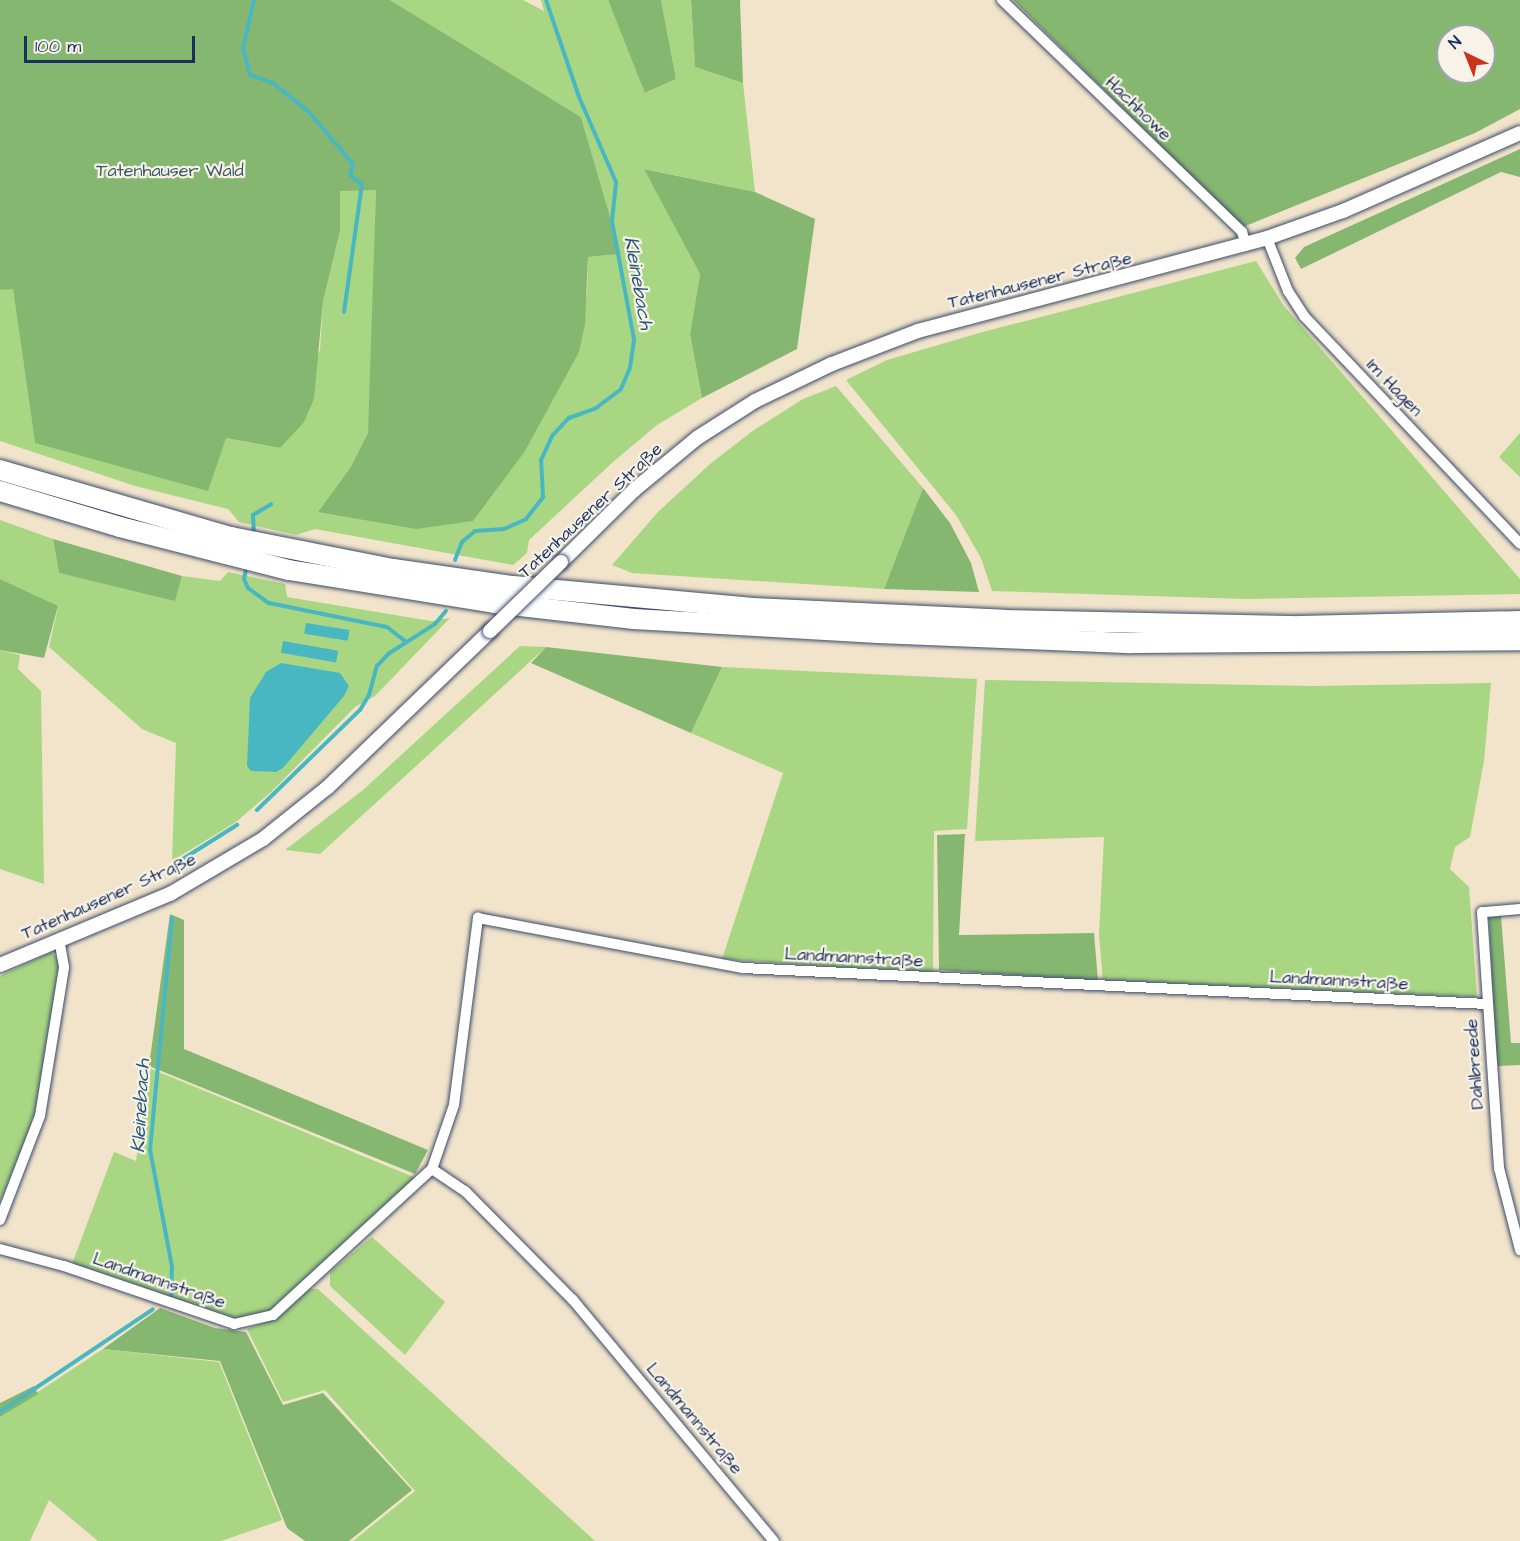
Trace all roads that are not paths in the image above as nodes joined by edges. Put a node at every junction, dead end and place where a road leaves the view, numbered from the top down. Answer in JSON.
{"nodes":[{"id":1,"x":1002,"y":0,"type":"edge"},
{"id":2,"x":1520,"y":134,"type":"edge"},
{"id":3,"x":1267,"y":238,"type":"junction"},
{"id":4,"x":1246,"y":245,"type":"junction"},
{"id":5,"x":0,"y":470,"type":"edge"},
{"id":6,"x":0,"y":491,"type":"edge"},
{"id":7,"x":1520,"y":544,"type":"edge"},
{"id":8,"x":230,"y":546,"type":"junction"},
{"id":9,"x":291,"y":560,"type":"junction"},
{"id":10,"x":1520,"y":621,"type":"edge"},
{"id":11,"x":1520,"y":640,"type":"edge"},
{"id":12,"x":1520,"y":909,"type":"edge"},
{"id":13,"x":59,"y":940,"type":"junction"},
{"id":14,"x":0,"y":965,"type":"edge"},
{"id":15,"x":1487,"y":1004,"type":"junction"},
{"id":16,"x":432,"y":1169,"type":"junction"},
{"id":17,"x":0,"y":1220,"type":"edge"},
{"id":18,"x":0,"y":1249,"type":"edge"},
{"id":19,"x":1520,"y":1250,"type":"edge"},
{"id":20,"x":774,"y":1541,"type":"edge"}],
"edges":[{"from":1,"to":4,"type":"street","name":"Hachhowe"},
{"from":2,"to":3,"type":"street","name":"Tatenhausener Straße"},
{"from":3,"to":4,"type":"street","name":"Tatenhausener Straße"},
{"from":3,"to":7,"type":"street","name":"Im Hagen"},
{"from":4,"to":13,"type":"street","name":"Tatenhausener Straße","bridge":true},
{"from":5,"to":8,"type":"highway"},
{"from":6,"to":8,"type":"highway"},
{"from":8,"to":9,"type":"highway"},
{"from":9,"to":10,"type":"highway"},
{"from":9,"to":11,"type":"highway"},
{"from":12,"to":15,"type":"street","name":"Dahlbreede"},
{"from":13,"to":14,"type":"street","name":"Tatenhausener Straße"},
{"from":13,"to":17,"type":"street"},
{"from":15,"to":16,"type":"street","name":"Landmannstraße"},
{"from":15,"to":19,"type":"street","name":"Dahlbreede"},
{"from":16,"to":18,"type":"street","name":"Landmannstraße"},
{"from":16,"to":20,"type":"street","name":"Landmannstraße"}]}
